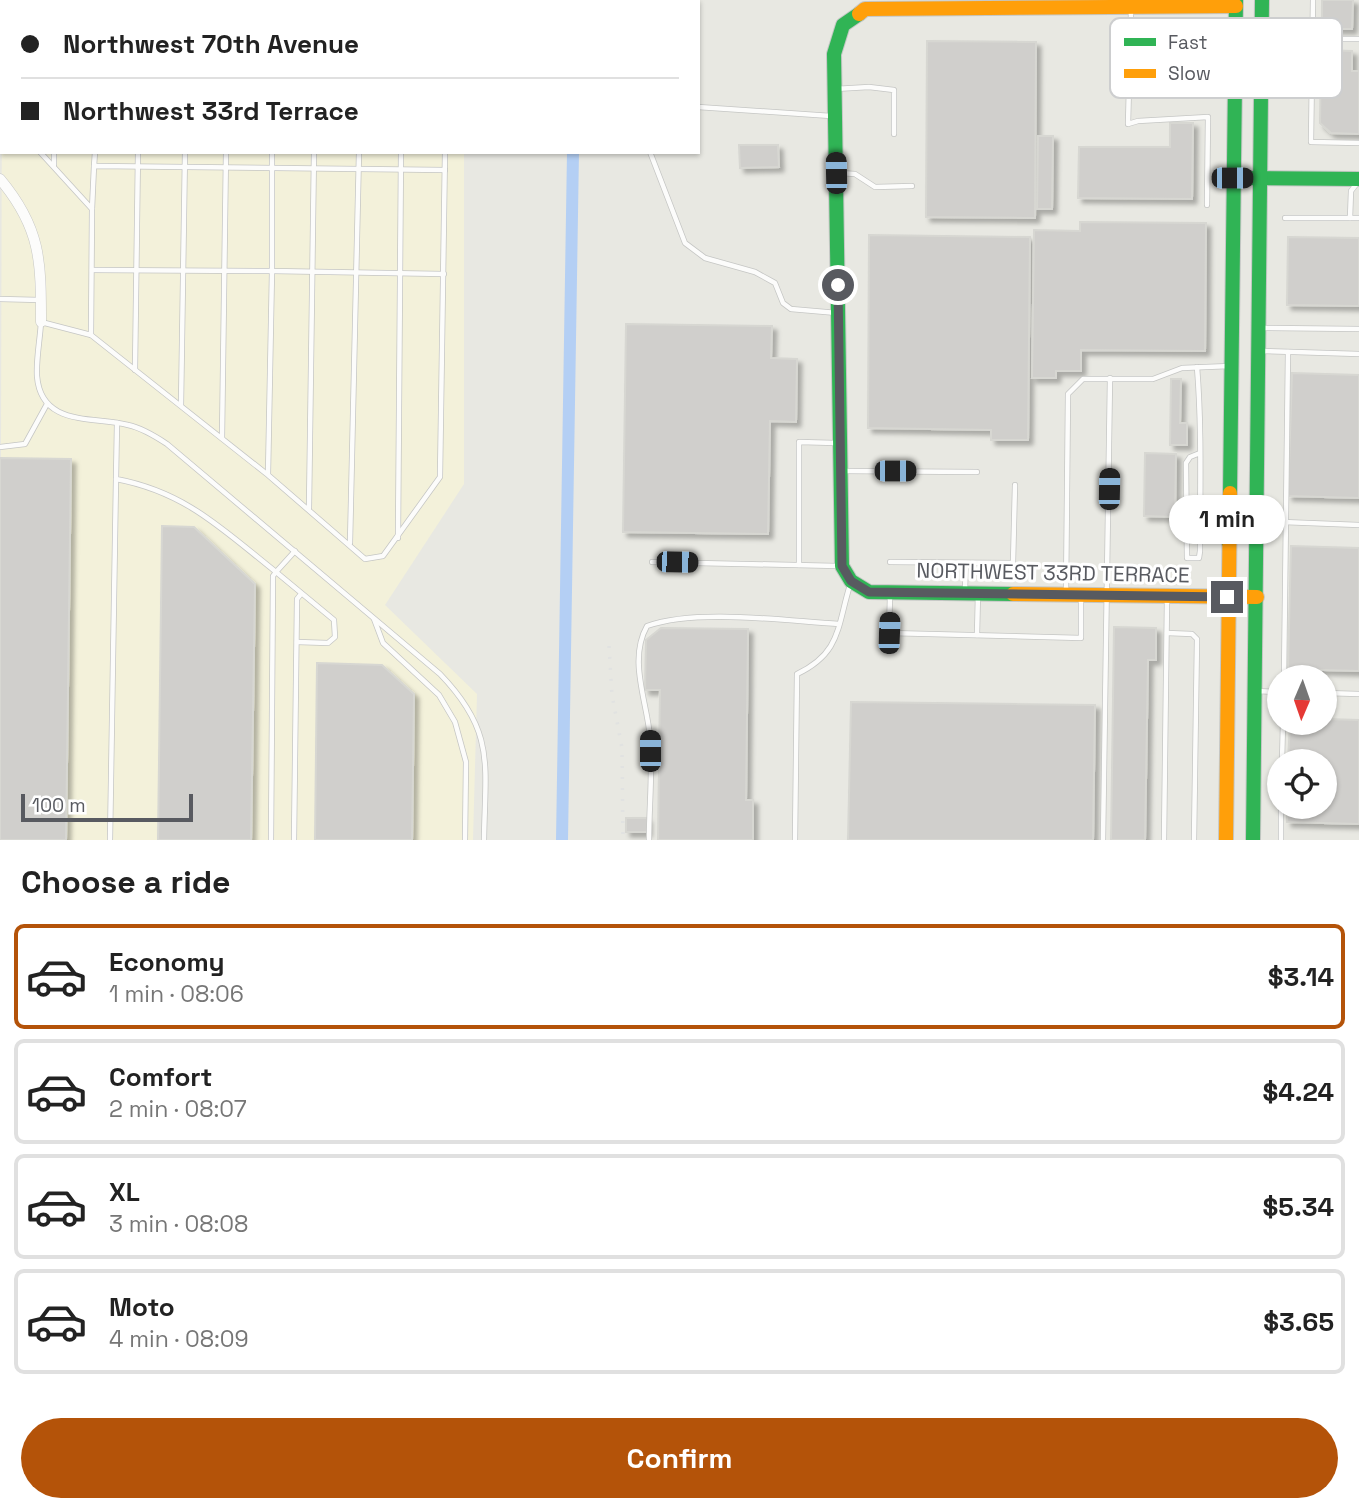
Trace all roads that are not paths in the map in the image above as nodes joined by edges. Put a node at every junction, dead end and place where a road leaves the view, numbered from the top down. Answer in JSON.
{"nodes":[{"id":1,"x":1262,"y":0,"type":"edge"},
{"id":2,"x":1313,"y":0,"type":"edge"},
{"id":3,"x":1236,"y":3,"type":"edge"},
{"id":4,"x":936,"y":4,"type":"edge"},
{"id":5,"x":1130,"y":7,"type":"junction"},
{"id":6,"x":1130,"y":18,"type":"edge"},
{"id":7,"x":1262,"y":18,"type":"edge"},
{"id":8,"x":1313,"y":18,"type":"edge"},
{"id":9,"x":835,"y":90,"type":"junction"},
{"id":10,"x":1128,"y":98,"type":"edge"},
{"id":11,"x":1234,"y":98,"type":"edge"},
{"id":12,"x":1261,"y":98,"type":"edge"},
{"id":13,"x":1311,"y":98,"type":"edge"},
{"id":14,"x":700,"y":107,"type":"edge"},
{"id":15,"x":835,"y":117,"type":"junction"},
{"id":16,"x":894,"y":134,"type":"dead end"},
{"id":17,"x":1359,"y":143,"type":"edge"},
{"id":18,"x":42,"y":154,"type":"edge"},
{"id":19,"x":54,"y":154,"type":"edge"},
{"id":20,"x":94,"y":154,"type":"edge"},
{"id":21,"x":138,"y":154,"type":"edge"},
{"id":22,"x":185,"y":154,"type":"edge"},
{"id":23,"x":226,"y":154,"type":"edge"},
{"id":24,"x":272,"y":154,"type":"edge"},
{"id":25,"x":314,"y":154,"type":"edge"},
{"id":26,"x":359,"y":154,"type":"edge"},
{"id":27,"x":401,"y":154,"type":"edge"},
{"id":28,"x":445,"y":154,"type":"edge"},
{"id":29,"x":651,"y":154,"type":"edge"},
{"id":30,"x":54,"y":166,"type":"junction"},
{"id":31,"x":94,"y":166,"type":"junction"},
{"id":32,"x":138,"y":167,"type":"junction"},
{"id":33,"x":185,"y":168,"type":"junction"},
{"id":34,"x":226,"y":169,"type":"junction"},
{"id":35,"x":272,"y":169,"type":"junction"},
{"id":36,"x":313,"y":170,"type":"junction"},
{"id":37,"x":359,"y":170,"type":"junction"},
{"id":38,"x":401,"y":170,"type":"junction"},
{"id":39,"x":445,"y":170,"type":"junction"},
{"id":40,"x":836,"y":173,"type":"junction"},
{"id":41,"x":1232,"y":178,"type":"junction"},
{"id":42,"x":1260,"y":178,"type":"junction"},
{"id":43,"x":0,"y":179,"type":"edge"},
{"id":44,"x":1359,"y":180,"type":"edge"},
{"id":45,"x":912,"y":187,"type":"dead end"},
{"id":46,"x":1207,"y":205,"type":"dead end"},
{"id":47,"x":92,"y":209,"type":"junction"},
{"id":48,"x":1285,"y":218,"type":"dead end"},
{"id":49,"x":1350,"y":218,"type":"junction"},
{"id":50,"x":1359,"y":218,"type":"edge"},
{"id":51,"x":92,"y":270,"type":"junction"},
{"id":52,"x":135,"y":271,"type":"junction"},
{"id":53,"x":183,"y":271,"type":"junction"},
{"id":54,"x":225,"y":271,"type":"junction"},
{"id":55,"x":272,"y":271,"type":"junction"},
{"id":56,"x":313,"y":272,"type":"junction"},
{"id":57,"x":357,"y":273,"type":"junction"},
{"id":58,"x":400,"y":273,"type":"junction"},
{"id":59,"x":444,"y":274,"type":"junction"},
{"id":60,"x":0,"y":299,"type":"edge"},
{"id":61,"x":41,"y":300,"type":"junction"},
{"id":62,"x":838,"y":313,"type":"junction"},
{"id":63,"x":41,"y":322,"type":"junction"},
{"id":64,"x":1259,"y":328,"type":"junction"},
{"id":65,"x":1359,"y":329,"type":"edge"},
{"id":66,"x":91,"y":335,"type":"junction"},
{"id":67,"x":1259,"y":351,"type":"junction"},
{"id":68,"x":1288,"y":352,"type":"junction"},
{"id":69,"x":1359,"y":354,"type":"edge"},
{"id":70,"x":1230,"y":366,"type":"junction"},
{"id":71,"x":1197,"y":367,"type":"junction"},
{"id":72,"x":135,"y":370,"type":"junction"},
{"id":73,"x":1110,"y":378,"type":"junction"},
{"id":74,"x":47,"y":404,"type":"junction"},
{"id":75,"x":181,"y":406,"type":"junction"},
{"id":76,"x":117,"y":423,"type":"junction"},
{"id":77,"x":222,"y":439,"type":"junction"},
{"id":78,"x":840,"y":443,"type":"junction"},
{"id":79,"x":0,"y":447,"type":"edge"},
{"id":80,"x":1200,"y":453,"type":"junction"},
{"id":81,"x":841,"y":471,"type":"junction"},
{"id":82,"x":977,"y":472,"type":"dead end"},
{"id":83,"x":268,"y":475,"type":"junction"},
{"id":84,"x":116,"y":480,"type":"junction"},
{"id":85,"x":1015,"y":485,"type":"dead end"},
{"id":86,"x":309,"y":509,"type":"junction"},
{"id":87,"x":1257,"y":521,"type":"junction"},
{"id":88,"x":1285,"y":522,"type":"junction"},
{"id":89,"x":1359,"y":525,"type":"edge"},
{"id":90,"x":398,"y":539,"type":"junction"},
{"id":91,"x":1228,"y":541,"type":"junction"},
{"id":92,"x":350,"y":544,"type":"junction"},
{"id":93,"x":295,"y":551,"type":"junction"},
{"id":94,"x":652,"y":562,"type":"dead end"},
{"id":95,"x":890,"y":562,"type":"dead end"},
{"id":96,"x":966,"y":563,"type":"junction"},
{"id":97,"x":799,"y":565,"type":"junction"},
{"id":98,"x":842,"y":566,"type":"junction"},
{"id":99,"x":276,"y":572,"type":"junction"},
{"id":100,"x":851,"y":581,"type":"junction"},
{"id":101,"x":891,"y":592,"type":"junction"},
{"id":102,"x":971,"y":593,"type":"junction"},
{"id":103,"x":301,"y":594,"type":"junction"},
{"id":104,"x":1073,"y":595,"type":"junction"},
{"id":105,"x":1106,"y":595,"type":"junction"},
{"id":106,"x":1167,"y":596,"type":"junction"},
{"id":107,"x":1227,"y":597,"type":"junction"},
{"id":108,"x":1257,"y":597,"type":"junction"},
{"id":109,"x":374,"y":618,"type":"junction"},
{"id":110,"x":839,"y":624,"type":"junction"},
{"id":111,"x":1167,"y":633,"type":"junction"},
{"id":112,"x":977,"y":635,"type":"junction"},
{"id":113,"x":297,"y":642,"type":"junction"},
{"id":114,"x":1284,"y":665,"type":"edge"},
{"id":115,"x":1255,"y":691,"type":"junction"},
{"id":116,"x":1267,"y":692,"type":"edge"},
{"id":117,"x":1337,"y":693,"type":"edge"},
{"id":118,"x":1359,"y":694,"type":"edge"},
{"id":119,"x":1281,"y":819,"type":"edge"},
{"id":120,"x":110,"y":840,"type":"edge"},
{"id":121,"x":271,"y":840,"type":"edge"},
{"id":122,"x":294,"y":840,"type":"edge"},
{"id":123,"x":465,"y":840,"type":"edge"},
{"id":124,"x":484,"y":840,"type":"edge"},
{"id":125,"x":649,"y":840,"type":"edge"},
{"id":126,"x":795,"y":840,"type":"edge"},
{"id":127,"x":1103,"y":840,"type":"edge"},
{"id":128,"x":1164,"y":840,"type":"edge"},
{"id":129,"x":1194,"y":840,"type":"edge"},
{"id":130,"x":1226,"y":840,"type":"edge"},
{"id":131,"x":1253,"y":840,"type":"edge"},
{"id":132,"x":1281,"y":840,"type":"edge"}],
"edges":[{"from":1,"to":7,"type":"main road"},
{"from":2,"to":8,"type":"lane"},
{"from":3,"to":5,"type":"main road"},
{"from":4,"to":5,"type":"main road"},
{"from":4,"to":9,"type":"main road"},
{"from":5,"to":6,"type":"lane"},
{"from":9,"to":15,"type":"main road"},
{"from":9,"to":16,"type":"lane"},
{"from":10,"to":46,"type":"lane"},
{"from":11,"to":41,"type":"main road"},
{"from":12,"to":42,"type":"main road"},
{"from":13,"to":17,"type":"lane"},
{"from":14,"to":15,"type":"lane"},
{"from":15,"to":40,"type":"main road"},
{"from":18,"to":30,"type":"lane"},
{"from":19,"to":30,"type":"lane"},
{"from":20,"to":31,"type":"lane"},
{"from":21,"to":32,"type":"lane"},
{"from":22,"to":33,"type":"lane"},
{"from":23,"to":34,"type":"lane"},
{"from":24,"to":35,"type":"lane"},
{"from":25,"to":36,"type":"lane"},
{"from":26,"to":37,"type":"lane"},
{"from":27,"to":38,"type":"lane"},
{"from":28,"to":39,"type":"lane"},
{"from":29,"to":62,"type":"lane"},
{"from":30,"to":47,"type":"lane"},
{"from":31,"to":32,"type":"lane"},
{"from":31,"to":47,"type":"lane"},
{"from":32,"to":33,"type":"lane"},
{"from":32,"to":52,"type":"lane"},
{"from":33,"to":34,"type":"lane"},
{"from":33,"to":53,"type":"lane"},
{"from":34,"to":35,"type":"lane"},
{"from":34,"to":54,"type":"lane"},
{"from":35,"to":36,"type":"lane"},
{"from":35,"to":55,"type":"lane"},
{"from":36,"to":37,"type":"lane"},
{"from":36,"to":56,"type":"lane"},
{"from":37,"to":38,"type":"lane"},
{"from":37,"to":57,"type":"lane"},
{"from":38,"to":39,"type":"lane"},
{"from":38,"to":58,"type":"lane"},
{"from":39,"to":59,"type":"lane"},
{"from":40,"to":45,"type":"lane"},
{"from":40,"to":62,"type":"main road"},
{"from":41,"to":42,"type":"main road"},
{"from":41,"to":70,"type":"main road"},
{"from":42,"to":44,"type":"main road"},
{"from":42,"to":64,"type":"main road"},
{"from":43,"to":61,"type":"street"},
{"from":44,"to":49,"type":"lane"},
{"from":47,"to":51,"type":"lane"},
{"from":48,"to":49,"type":"lane"},
{"from":49,"to":50,"type":"lane"},
{"from":51,"to":52,"type":"lane"},
{"from":51,"to":66,"type":"lane"},
{"from":52,"to":53,"type":"lane"},
{"from":52,"to":72,"type":"lane"},
{"from":53,"to":54,"type":"lane"},
{"from":53,"to":75,"type":"lane"},
{"from":54,"to":55,"type":"lane"},
{"from":54,"to":77,"type":"lane"},
{"from":55,"to":56,"type":"lane"},
{"from":55,"to":83,"type":"lane"},
{"from":56,"to":57,"type":"lane"},
{"from":56,"to":86,"type":"lane"},
{"from":57,"to":58,"type":"lane"},
{"from":57,"to":92,"type":"lane"},
{"from":58,"to":59,"type":"lane"},
{"from":58,"to":90,"type":"lane"},
{"from":59,"to":90,"type":"lane"},
{"from":60,"to":61,"type":"lane"},
{"from":61,"to":63,"type":"street"},
{"from":62,"to":78,"type":"main road"},
{"from":63,"to":66,"type":"lane"},
{"from":63,"to":74,"type":"lane"},
{"from":64,"to":65,"type":"lane"},
{"from":64,"to":67,"type":"main road"},
{"from":66,"to":72,"type":"lane"},
{"from":67,"to":68,"type":"lane"},
{"from":67,"to":87,"type":"main road"},
{"from":68,"to":69,"type":"lane"},
{"from":68,"to":88,"type":"lane"},
{"from":70,"to":71,"type":"lane"},
{"from":70,"to":91,"type":"main road"},
{"from":71,"to":73,"type":"lane"},
{"from":71,"to":80,"type":"lane"},
{"from":72,"to":75,"type":"lane"},
{"from":73,"to":104,"type":"lane"},
{"from":73,"to":105,"type":"lane"},
{"from":74,"to":76,"type":"lane"},
{"from":74,"to":79,"type":"lane"},
{"from":75,"to":77,"type":"lane"},
{"from":76,"to":84,"type":"lane"},
{"from":76,"to":93,"type":"lane"},
{"from":77,"to":83,"type":"lane"},
{"from":78,"to":81,"type":"main road"},
{"from":78,"to":97,"type":"lane"},
{"from":80,"to":80,"type":"lane"},
{"from":81,"to":82,"type":"lane"},
{"from":81,"to":98,"type":"main road"},
{"from":83,"to":86,"type":"lane"},
{"from":84,"to":99,"type":"lane"},
{"from":84,"to":120,"type":"lane"},
{"from":85,"to":96,"type":"lane"},
{"from":86,"to":92,"type":"lane"},
{"from":87,"to":88,"type":"lane"},
{"from":87,"to":91,"type":"main road"},
{"from":87,"to":108,"type":"main road"},
{"from":88,"to":89,"type":"lane"},
{"from":88,"to":114,"type":"lane"},
{"from":90,"to":92,"type":"lane"},
{"from":91,"to":107,"type":"main road"},
{"from":93,"to":99,"type":"lane"},
{"from":93,"to":109,"type":"lane"},
{"from":94,"to":97,"type":"lane"},
{"from":95,"to":96,"type":"lane"},
{"from":96,"to":102,"type":"lane"},
{"from":97,"to":98,"type":"lane"},
{"from":98,"to":100,"type":"main road"},
{"from":99,"to":103,"type":"lane"},
{"from":99,"to":121,"type":"lane"},
{"from":100,"to":101,"type":"main road","name":"NORTHWEST 33RD TERRACE"},
{"from":100,"to":110,"type":"lane"},
{"from":101,"to":102,"type":"main road","name":"NORTHWEST 33RD TERRACE"},
{"from":101,"to":112,"type":"lane"},
{"from":102,"to":104,"type":"main road","name":"NORTHWEST 33RD TERRACE"},
{"from":102,"to":112,"type":"lane"},
{"from":103,"to":113,"type":"lane"},
{"from":103,"to":113,"type":"lane"},
{"from":104,"to":105,"type":"main road","name":"NORTHWEST 33RD TERRACE"},
{"from":104,"to":112,"type":"lane"},
{"from":105,"to":106,"type":"main road","name":"NORTHWEST 33RD TERRACE"},
{"from":105,"to":127,"type":"lane"},
{"from":106,"to":107,"type":"main road","name":"NORTHWEST 33RD TERRACE"},
{"from":106,"to":111,"type":"lane"},
{"from":107,"to":108,"type":"main road","name":"NORTHWEST 33RD TERRACE"},
{"from":107,"to":130,"type":"main road"},
{"from":108,"to":115,"type":"main road"},
{"from":109,"to":123,"type":"lane"},
{"from":109,"to":124,"type":"lane"},
{"from":110,"to":125,"type":"lane"},
{"from":110,"to":126,"type":"lane"},
{"from":111,"to":128,"type":"lane"},
{"from":111,"to":129,"type":"lane"},
{"from":113,"to":122,"type":"lane"},
{"from":115,"to":116,"type":"lane"},
{"from":115,"to":131,"type":"main road"},
{"from":117,"to":118,"type":"lane"},
{"from":119,"to":132,"type":"lane"}]}
